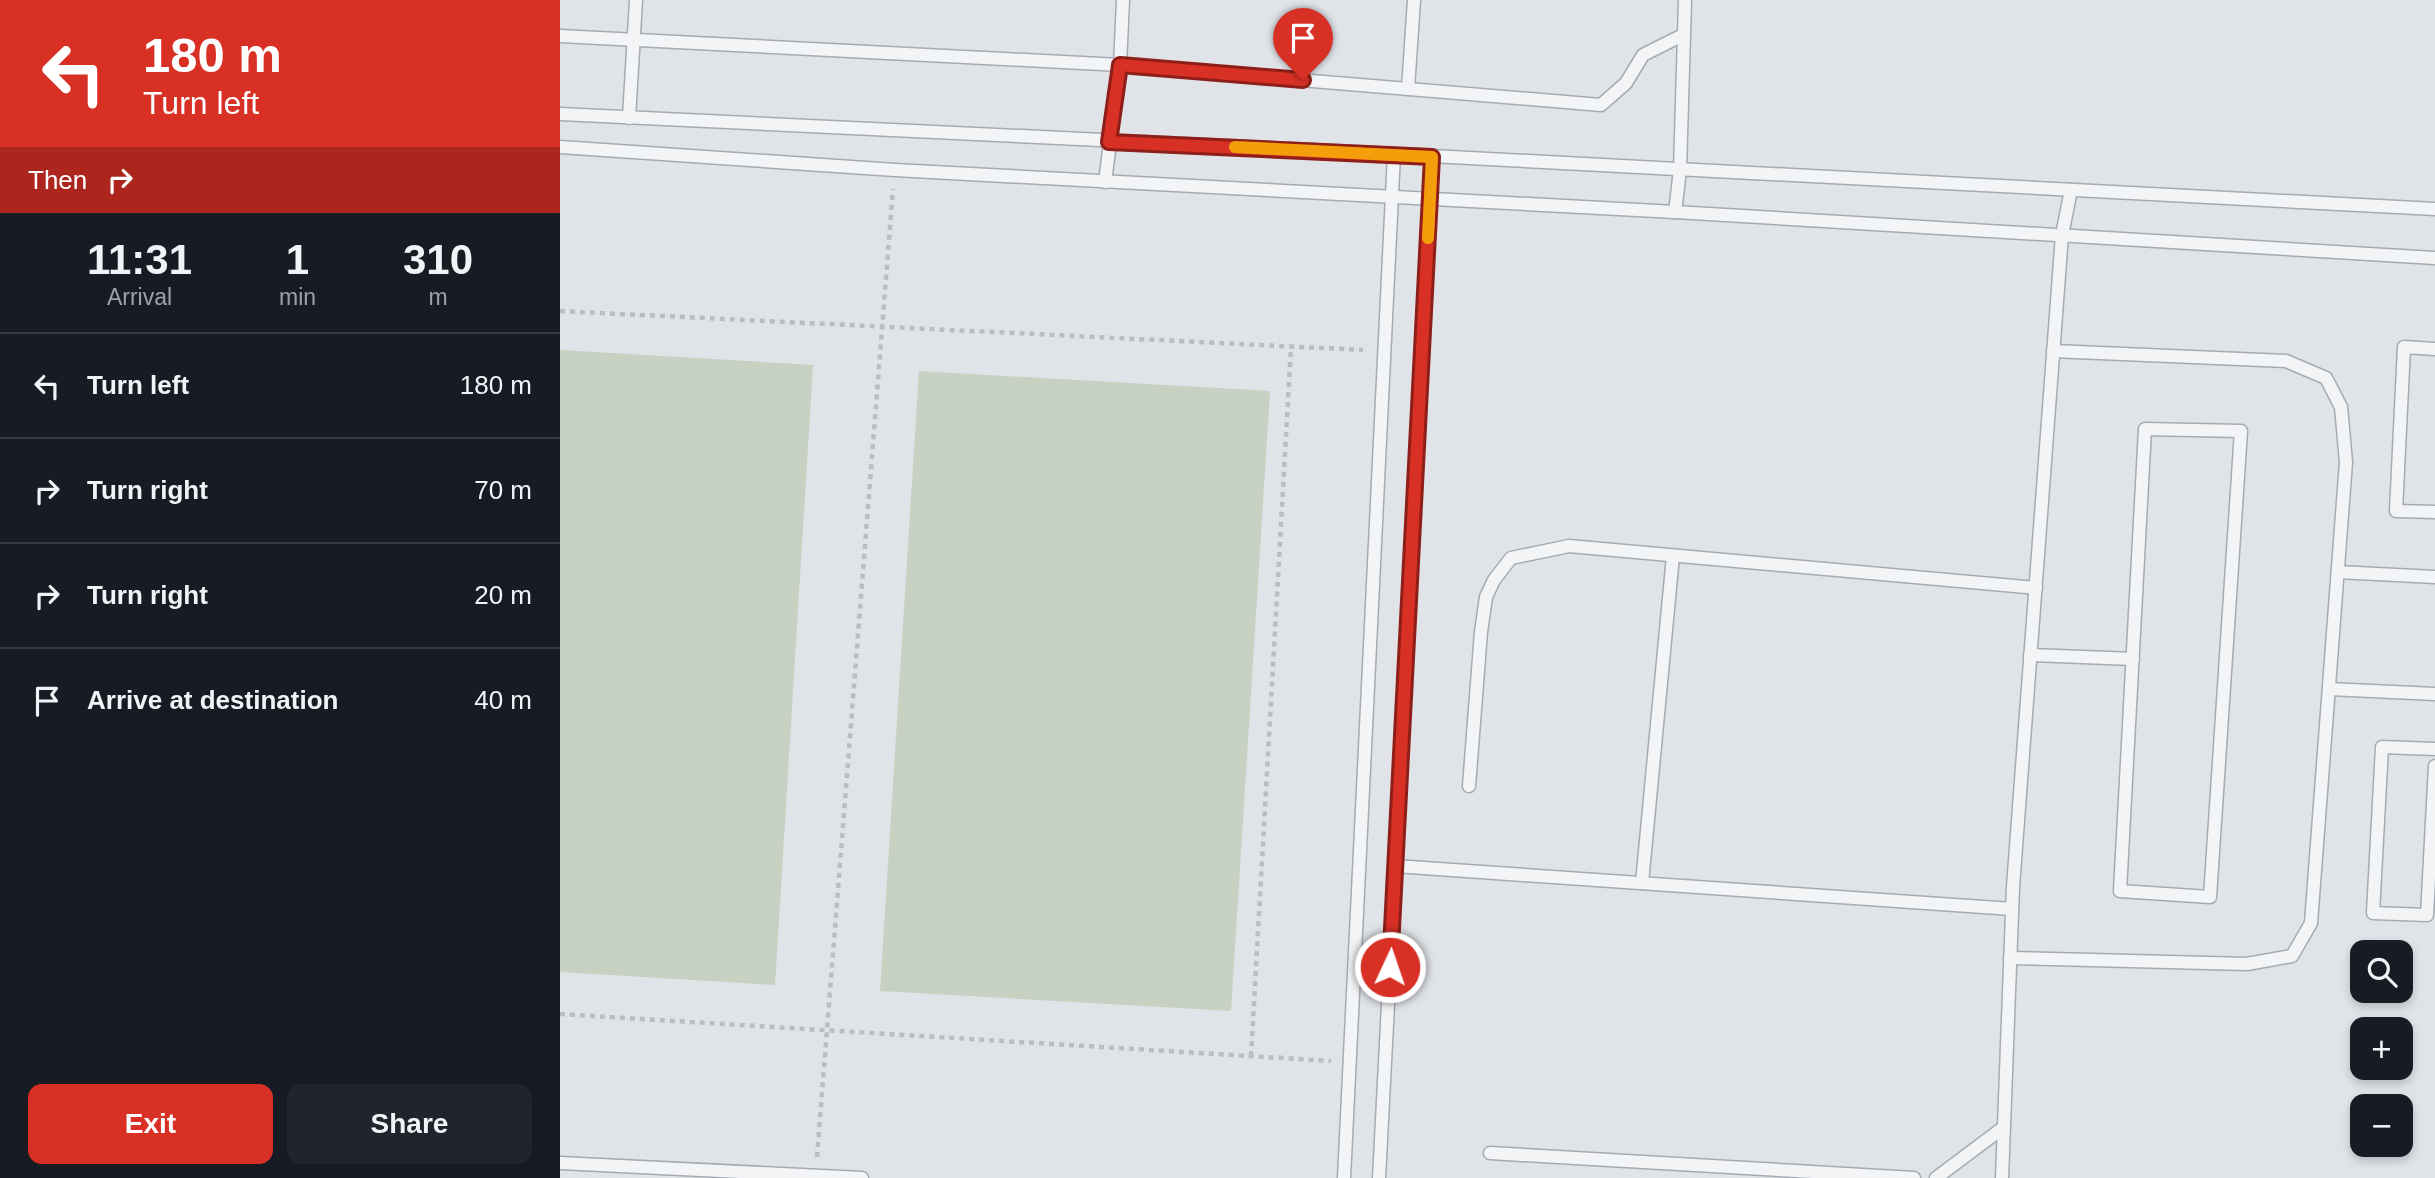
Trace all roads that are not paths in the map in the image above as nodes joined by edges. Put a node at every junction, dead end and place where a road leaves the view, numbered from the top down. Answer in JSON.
{"nodes":[{"id":1,"x":636,"y":0,"type":"edge"},
{"id":2,"x":1123,"y":0,"type":"edge"},
{"id":3,"x":1414,"y":0,"type":"edge"},
{"id":4,"x":1685,"y":0,"type":"edge"},
{"id":5,"x":1683,"y":35,"type":"junction"},
{"id":6,"x":560,"y":36,"type":"edge"},
{"id":7,"x":634,"y":40,"type":"junction"},
{"id":8,"x":1120,"y":65,"type":"junction"},
{"id":9,"x":1408,"y":89,"type":"junction"},
{"id":10,"x":560,"y":114,"type":"edge"},
{"id":11,"x":629,"y":118,"type":"junction"},
{"id":12,"x":1109,"y":142,"type":"junction"},
{"id":13,"x":560,"y":147,"type":"edge"},
{"id":14,"x":1394,"y":154,"type":"junction"},
{"id":15,"x":1432,"y":157,"type":"junction"},
{"id":16,"x":1680,"y":170,"type":"junction"},
{"id":17,"x":1105,"y":182,"type":"junction"},
{"id":18,"x":2071,"y":190,"type":"junction"},
{"id":19,"x":1392,"y":196,"type":"junction"},
{"id":20,"x":1430,"y":198,"type":"junction"},
{"id":21,"x":2435,"y":209,"type":"edge"},
{"id":22,"x":1675,"y":212,"type":"junction"},
{"id":23,"x":2062,"y":235,"type":"junction"},
{"id":24,"x":2435,"y":258,"type":"edge"},
{"id":25,"x":2435,"y":349,"type":"edge"},
{"id":26,"x":2053,"y":351,"type":"junction"},
{"id":27,"x":2435,"y":513,"type":"edge"},
{"id":28,"x":1673,"y":556,"type":"junction"},
{"id":29,"x":2338,"y":572,"type":"junction"},
{"id":30,"x":2435,"y":577,"type":"edge"},
{"id":31,"x":2036,"y":588,"type":"junction"},
{"id":32,"x":2030,"y":655,"type":"junction"},
{"id":33,"x":2133,"y":659,"type":"junction"},
{"id":34,"x":2329,"y":689,"type":"junction"},
{"id":35,"x":2435,"y":694,"type":"edge"},
{"id":36,"x":2435,"y":749,"type":"edge"},
{"id":37,"x":2435,"y":766,"type":"edge"},
{"id":38,"x":1469,"y":786,"type":"dead end"},
{"id":39,"x":1395,"y":866,"type":"junction"},
{"id":40,"x":1642,"y":883,"type":"junction"},
{"id":41,"x":2012,"y":909,"type":"junction"},
{"id":42,"x":2011,"y":958,"type":"junction"},
{"id":43,"x":2004,"y":1127,"type":"junction"},
{"id":44,"x":1490,"y":1153,"type":"dead end"},
{"id":45,"x":560,"y":1163,"type":"edge"},
{"id":46,"x":862,"y":1178,"type":"edge"},
{"id":47,"x":1344,"y":1178,"type":"edge"},
{"id":48,"x":1379,"y":1178,"type":"edge"},
{"id":49,"x":1914,"y":1178,"type":"edge"},
{"id":50,"x":1936,"y":1178,"type":"edge"},
{"id":51,"x":2002,"y":1178,"type":"edge"}],
"edges":[{"from":1,"to":7,"type":"lane"},
{"from":2,"to":8,"type":"lane"},
{"from":3,"to":9,"type":"lane"},
{"from":4,"to":5,"type":"lane"},
{"from":5,"to":9,"type":"lane"},
{"from":5,"to":16,"type":"lane"},
{"from":6,"to":7,"type":"lane"},
{"from":7,"to":8,"type":"lane"},
{"from":7,"to":11,"type":"lane"},
{"from":8,"to":9,"type":"lane"},
{"from":8,"to":12,"type":"lane"},
{"from":10,"to":11,"type":"lane"},
{"from":11,"to":12,"type":"lane"},
{"from":12,"to":14,"type":"lane"},
{"from":12,"to":17,"type":"lane"},
{"from":13,"to":17,"type":"lane"},
{"from":14,"to":15,"type":"lane"},
{"from":14,"to":19,"type":"lane"},
{"from":15,"to":16,"type":"lane"},
{"from":15,"to":20,"type":"lane"},
{"from":16,"to":18,"type":"lane"},
{"from":16,"to":22,"type":"lane"},
{"from":17,"to":19,"type":"lane"},
{"from":18,"to":21,"type":"lane"},
{"from":18,"to":23,"type":"lane"},
{"from":19,"to":20,"type":"lane"},
{"from":19,"to":47,"type":"lane"},
{"from":20,"to":22,"type":"lane"},
{"from":20,"to":39,"type":"lane"},
{"from":22,"to":23,"type":"lane"},
{"from":23,"to":24,"type":"lane"},
{"from":23,"to":26,"type":"lane"},
{"from":25,"to":27,"type":"lane"},
{"from":26,"to":29,"type":"lane"},
{"from":26,"to":31,"type":"lane"},
{"from":28,"to":31,"type":"lane"},
{"from":28,"to":38,"type":"lane"},
{"from":28,"to":40,"type":"lane"},
{"from":29,"to":30,"type":"lane"},
{"from":29,"to":34,"type":"lane"},
{"from":31,"to":32,"type":"lane"},
{"from":32,"to":33,"type":"lane"},
{"from":32,"to":41,"type":"lane"},
{"from":33,"to":33,"type":"lane"},
{"from":34,"to":35,"type":"lane"},
{"from":34,"to":42,"type":"lane"},
{"from":36,"to":37,"type":"lane"},
{"from":39,"to":40,"type":"lane"},
{"from":39,"to":48,"type":"lane"},
{"from":40,"to":41,"type":"lane"},
{"from":41,"to":42,"type":"lane"},
{"from":42,"to":43,"type":"lane"},
{"from":43,"to":50,"type":"lane"},
{"from":43,"to":51,"type":"lane"},
{"from":44,"to":49,"type":"lane"},
{"from":45,"to":46,"type":"lane"}]}
